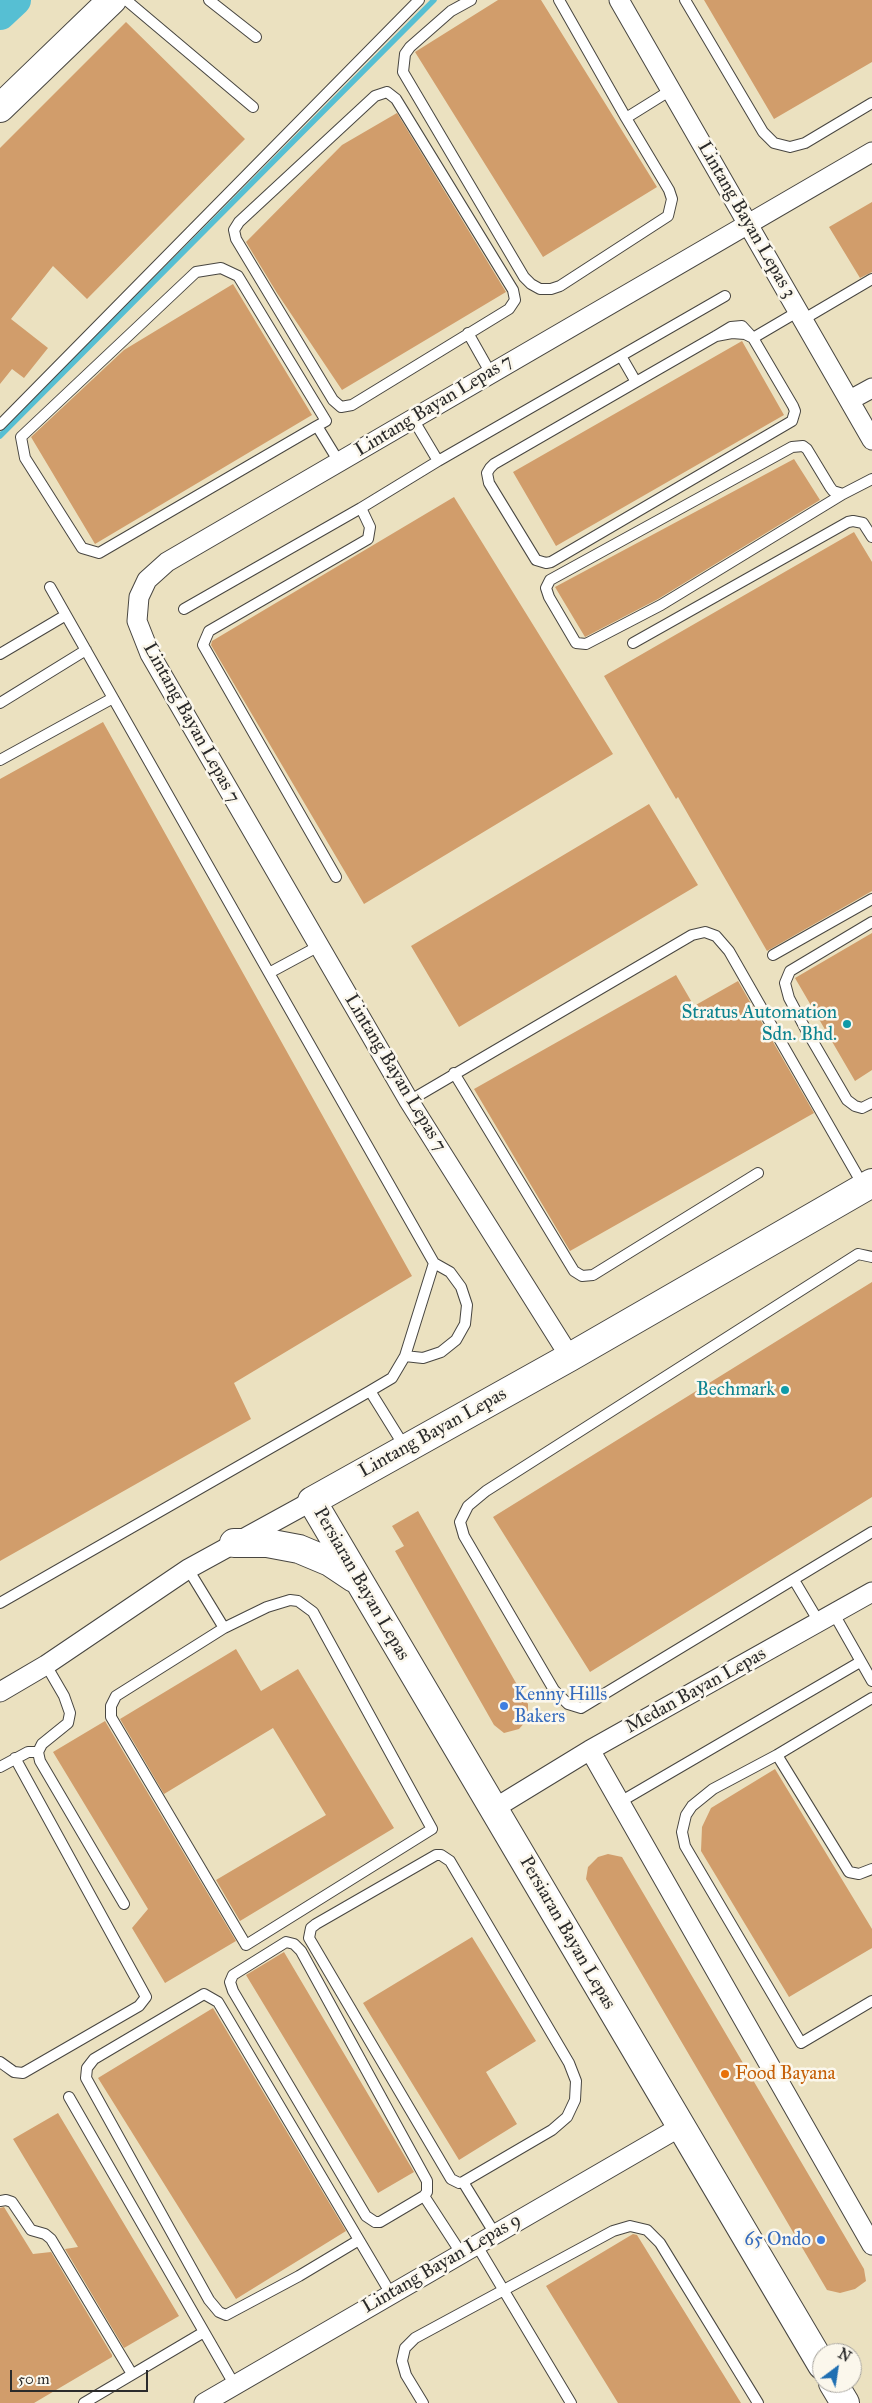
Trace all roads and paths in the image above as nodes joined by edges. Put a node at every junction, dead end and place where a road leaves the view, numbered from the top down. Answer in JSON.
{"nodes":[{"id":1,"x":112,"y":0,"type":"edge"},
{"id":2,"x":126,"y":0,"type":"edge"},
{"id":3,"x":209,"y":0,"type":"edge"},
{"id":4,"x":419,"y":0,"type":"edge"},
{"id":5,"x":471,"y":0,"type":"edge"},
{"id":6,"x":559,"y":0,"type":"edge"},
{"id":7,"x":620,"y":0,"type":"edge"},
{"id":8,"x":685,"y":0,"type":"edge"},
{"id":9,"x":256,"y":37,"type":"dead end"},
{"id":10,"x":672,"y":90,"type":"junction"},
{"id":11,"x":872,"y":103,"type":"edge"},
{"id":12,"x":253,"y":107,"type":"dead end"},
{"id":13,"x":0,"y":108,"type":"edge"},
{"id":14,"x":626,"y":118,"type":"junction"},
{"id":15,"x":872,"y":152,"type":"edge"},
{"id":16,"x":748,"y":222,"type":"junction"},
{"id":17,"x":872,"y":279,"type":"edge"},
{"id":18,"x":725,"y":296,"type":"dead end"},
{"id":19,"x":801,"y":315,"type":"junction"},
{"id":20,"x":468,"y":333,"type":"junction"},
{"id":21,"x":754,"y":338,"type":"junction"},
{"id":22,"x":621,"y":356,"type":"junction"},
{"id":23,"x":490,"y":372,"type":"junction"},
{"id":24,"x":636,"y":382,"type":"junction"},
{"id":25,"x":872,"y":388,"type":"edge"},
{"id":26,"x":850,"y":400,"type":"junction"},
{"id":27,"x":413,"y":419,"type":"junction"},
{"id":28,"x":0,"y":425,"type":"edge"},
{"id":29,"x":317,"y":426,"type":"junction"},
{"id":30,"x":872,"y":440,"type":"edge"},
{"id":31,"x":438,"y":461,"type":"junction"},
{"id":32,"x":339,"y":462,"type":"junction"},
{"id":33,"x":872,"y":479,"type":"edge"},
{"id":34,"x":843,"y":494,"type":"junction"},
{"id":35,"x":361,"y":508,"type":"junction"},
{"id":36,"x":872,"y":537,"type":"edge"},
{"id":37,"x":50,"y":587,"type":"dead end"},
{"id":38,"x":184,"y":609,"type":"dead end"},
{"id":39,"x":66,"y":615,"type":"junction"},
{"id":40,"x":633,"y":643,"type":"dead end"},
{"id":41,"x":86,"y":650,"type":"junction"},
{"id":42,"x":0,"y":654,"type":"edge"},
{"id":43,"x":113,"y":698,"type":"junction"},
{"id":44,"x":0,"y":704,"type":"edge"},
{"id":45,"x":0,"y":760,"type":"edge"},
{"id":46,"x":336,"y":877,"type":"dead end"},
{"id":47,"x":872,"y":899,"type":"edge"},
{"id":48,"x":872,"y":922,"type":"edge"},
{"id":49,"x":319,"y":946,"type":"junction"},
{"id":50,"x":773,"y":955,"type":"dead end"},
{"id":51,"x":269,"y":973,"type":"junction"},
{"id":52,"x":454,"y":1074,"type":"junction"},
{"id":53,"x":409,"y":1100,"type":"junction"},
{"id":54,"x":872,"y":1103,"type":"edge"},
{"id":55,"x":758,"y":1173,"type":"dead end"},
{"id":56,"x":868,"y":1186,"type":"edge"},
{"id":57,"x":872,"y":1257,"type":"edge"},
{"id":58,"x":434,"y":1263,"type":"junction"},
{"id":59,"x":405,"y":1356,"type":"junction"},
{"id":60,"x":570,"y":1357,"type":"junction"},
{"id":61,"x":370,"y":1390,"type":"junction"},
{"id":62,"x":406,"y":1449,"type":"junction"},
{"id":63,"x":312,"y":1500,"type":"junction"},
{"id":64,"x":872,"y":1532,"type":"edge"},
{"id":65,"x":234,"y":1543,"type":"junction"},
{"id":66,"x":188,"y":1569,"type":"junction"},
{"id":67,"x":358,"y":1580,"type":"junction"},
{"id":68,"x":794,"y":1580,"type":"junction"},
{"id":69,"x":871,"y":1596,"type":"edge"},
{"id":70,"x":0,"y":1603,"type":"edge"},
{"id":71,"x":827,"y":1618,"type":"junction"},
{"id":72,"x":224,"y":1628,"type":"junction"},
{"id":73,"x":860,"y":1662,"type":"junction"},
{"id":74,"x":46,"y":1664,"type":"junction"},
{"id":75,"x":872,"y":1681,"type":"edge"},
{"id":76,"x":0,"y":1692,"type":"edge"},
{"id":77,"x":872,"y":1698,"type":"edge"},
{"id":78,"x":590,"y":1750,"type":"junction"},
{"id":79,"x":38,"y":1752,"type":"junction"},
{"id":80,"x":777,"y":1755,"type":"junction"},
{"id":81,"x":15,"y":1758,"type":"junction"},
{"id":82,"x":0,"y":1766,"type":"edge"},
{"id":83,"x":620,"y":1802,"type":"junction"},
{"id":84,"x":495,"y":1808,"type":"junction"},
{"id":85,"x":872,"y":1869,"type":"edge"},
{"id":86,"x":124,"y":1904,"type":"dead end"},
{"id":87,"x":872,"y":2001,"type":"edge"},
{"id":88,"x":0,"y":2062,"type":"edge"},
{"id":89,"x":69,"y":2097,"type":"dead end"},
{"id":90,"x":680,"y":2127,"type":"junction"},
{"id":91,"x":463,"y":2182,"type":"junction"},
{"id":92,"x":424,"y":2196,"type":"junction"},
{"id":93,"x":0,"y":2201,"type":"edge"},
{"id":94,"x":494,"y":2234,"type":"junction"},
{"id":95,"x":360,"y":2240,"type":"junction"},
{"id":96,"x":872,"y":2245,"type":"edge"},
{"id":97,"x":468,"y":2249,"type":"junction"},
{"id":98,"x":504,"y":2291,"type":"junction"},
{"id":99,"x":391,"y":2294,"type":"junction"},
{"id":100,"x":204,"y":2332,"type":"junction"},
{"id":101,"x":812,"y":2348,"type":"edge"},
{"id":102,"x":132,"y":2374,"type":"junction"},
{"id":103,"x":234,"y":2384,"type":"junction"},
{"id":104,"x":84,"y":2403,"type":"edge"},
{"id":105,"x":204,"y":2403,"type":"edge"},
{"id":106,"x":423,"y":2403,"type":"edge"},
{"id":107,"x":571,"y":2403,"type":"edge"},
{"id":108,"x":758,"y":2403,"type":"edge"}],
"edges":[{"from":1,"to":13,"type":"street"},
{"from":2,"to":12,"type":"lane"},
{"from":3,"to":9,"type":"lane"},
{"from":4,"to":28,"type":"lane"},
{"from":5,"to":14,"type":"lane"},
{"from":6,"to":14,"type":"lane"},
{"from":7,"to":10,"type":"street","name":"Lintang Bayan Lepas 3"},
{"from":8,"to":11,"type":"lane"},
{"from":10,"to":14,"type":"lane"},
{"from":10,"to":16,"type":"street","name":"Lintang Bayan Lepas 3"},
{"from":15,"to":16,"type":"street","name":"Lintang Bayan Lepas 7"},
{"from":16,"to":19,"type":"street","name":"Lintang Bayan Lepas 3"},
{"from":16,"to":23,"type":"street","name":"Lintang Bayan Lepas 7"},
{"from":17,"to":19,"type":"lane"},
{"from":18,"to":22,"type":"lane"},
{"from":19,"to":21,"type":"lane"},
{"from":19,"to":26,"type":"street","name":"Lintang Bayan Lepas 3"},
{"from":20,"to":20,"type":"lane"},
{"from":20,"to":23,"type":"lane"},
{"from":21,"to":24,"type":"lane"},
{"from":21,"to":24,"type":"lane"},
{"from":22,"to":24,"type":"lane"},
{"from":22,"to":31,"type":"lane"},
{"from":23,"to":27,"type":"street","name":"Lintang Bayan Lepas 7"},
{"from":25,"to":26,"type":"street"},
{"from":26,"to":30,"type":"street","name":"Lintang Bayan Lepas 3"},
{"from":27,"to":31,"type":"lane"},
{"from":27,"to":32,"type":"street","name":"Lintang Bayan Lepas 7"},
{"from":29,"to":29,"type":"lane"},
{"from":29,"to":32,"type":"lane"},
{"from":31,"to":35,"type":"lane"},
{"from":32,"to":49,"type":"street","name":"Lintang Bayan Lepas 7"},
{"from":33,"to":34,"type":"lane"},
{"from":34,"to":34,"type":"lane"},
{"from":35,"to":38,"type":"lane"},
{"from":35,"to":46,"type":"lane"},
{"from":36,"to":40,"type":"lane"},
{"from":37,"to":39,"type":"lane"},
{"from":39,"to":41,"type":"lane"},
{"from":39,"to":42,"type":"lane"},
{"from":41,"to":43,"type":"lane"},
{"from":41,"to":44,"type":"lane"},
{"from":43,"to":45,"type":"lane"},
{"from":43,"to":51,"type":"lane"},
{"from":47,"to":50,"type":"lane"},
{"from":48,"to":54,"type":"lane"},
{"from":49,"to":51,"type":"lane"},
{"from":49,"to":53,"type":"street","name":"Lintang Bayan Lepas 7"},
{"from":51,"to":58,"type":"lane"},
{"from":52,"to":53,"type":"lane"},
{"from":52,"to":55,"type":"lane"},
{"from":52,"to":56,"type":"lane"},
{"from":53,"to":60,"type":"street","name":"Lintang Bayan Lepas 7"},
{"from":56,"to":60,"type":"street","name":"Lintang Bayan Lepas"},
{"from":57,"to":68,"type":"lane"},
{"from":58,"to":59,"type":"lane"},
{"from":58,"to":59,"type":"lane"},
{"from":59,"to":61,"type":"lane"},
{"from":60,"to":62,"type":"street","name":"Lintang Bayan Lepas"},
{"from":61,"to":62,"type":"lane"},
{"from":61,"to":70,"type":"lane"},
{"from":62,"to":63,"type":"street","name":"Lintang Bayan Lepas"},
{"from":63,"to":65,"type":"street","name":"Lintang Bayan Lepas"},
{"from":63,"to":67,"type":"street","name":"Persiaran Bayan Lepas"},
{"from":64,"to":68,"type":"lane"},
{"from":65,"to":66,"type":"street","name":"Lintang Bayan Lepas"},
{"from":65,"to":67,"type":"street"},
{"from":66,"to":72,"type":"lane"},
{"from":66,"to":74,"type":"street","name":"Lintang Bayan Lepas"},
{"from":67,"to":84,"type":"street","name":"Persiaran Bayan Lepas"},
{"from":68,"to":71,"type":"lane"},
{"from":69,"to":71,"type":"street","name":"Medan Bayan Lepas"},
{"from":71,"to":73,"type":"lane"},
{"from":71,"to":78,"type":"street","name":"Medan Bayan Lepas"},
{"from":72,"to":72,"type":"lane"},
{"from":73,"to":75,"type":"lane"},
{"from":73,"to":83,"type":"lane"},
{"from":74,"to":76,"type":"street","name":"Lintang Bayan Lepas"},
{"from":74,"to":79,"type":"lane"},
{"from":77,"to":80,"type":"lane"},
{"from":78,"to":83,"type":"street"},
{"from":78,"to":84,"type":"street","name":"Medan Bayan Lepas"},
{"from":79,"to":81,"type":"lane"},
{"from":79,"to":86,"type":"lane"},
{"from":80,"to":85,"type":"lane"},
{"from":80,"to":87,"type":"lane"},
{"from":81,"to":82,"type":"lane"},
{"from":81,"to":88,"type":"lane"},
{"from":83,"to":96,"type":"street"},
{"from":84,"to":90,"type":"street","name":"Persiaran Bayan Lepas"},
{"from":89,"to":100,"type":"lane"},
{"from":90,"to":94,"type":"street","name":"Lintang Bayan Lepas 9"},
{"from":90,"to":101,"type":"street","name":"Persiaran Bayan Lepas"},
{"from":91,"to":91,"type":"lane"},
{"from":91,"to":94,"type":"lane"},
{"from":92,"to":92,"type":"lane"},
{"from":92,"to":97,"type":"lane"},
{"from":93,"to":102,"type":"lane"},
{"from":94,"to":97,"type":"street","name":"Lintang Bayan Lepas 9"},
{"from":95,"to":95,"type":"lane"},
{"from":95,"to":99,"type":"lane"},
{"from":97,"to":98,"type":"lane"},
{"from":97,"to":99,"type":"street","name":"Lintang Bayan Lepas 9"},
{"from":98,"to":106,"type":"lane"},
{"from":98,"to":107,"type":"lane"},
{"from":98,"to":108,"type":"lane"},
{"from":99,"to":103,"type":"street","name":"Lintang Bayan Lepas 9"},
{"from":100,"to":102,"type":"lane"},
{"from":100,"to":103,"type":"lane"},
{"from":102,"to":104,"type":"lane"},
{"from":103,"to":105,"type":"street","name":"Lintang Bayan Lepas 9"}]}
